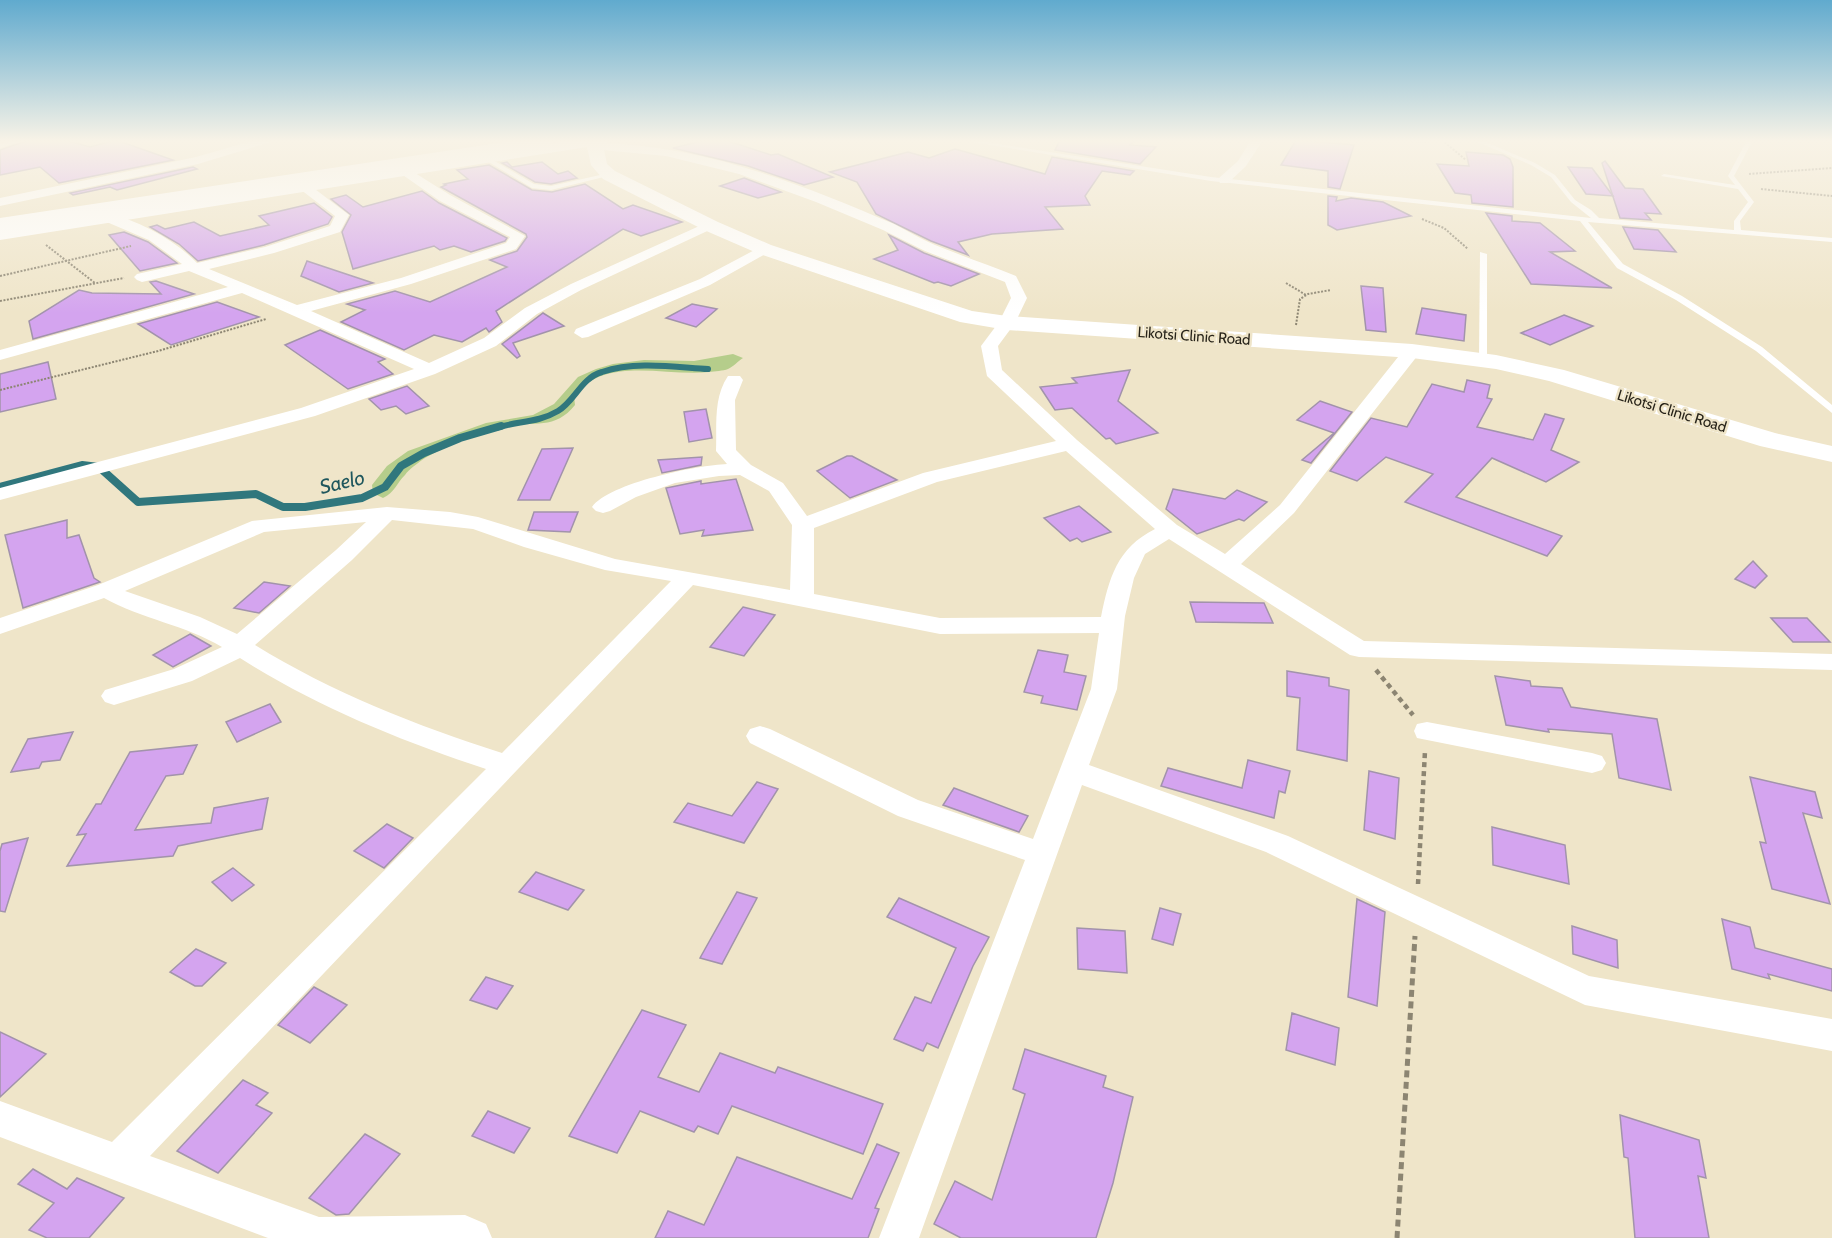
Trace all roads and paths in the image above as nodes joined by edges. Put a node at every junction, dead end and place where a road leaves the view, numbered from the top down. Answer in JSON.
{"nodes":[{"id":1,"x":20,"y":198,"type":"edge"},
{"id":2,"x":108,"y":198,"type":"edge"},
{"id":3,"x":171,"y":198,"type":"edge"},
{"id":4,"x":228,"y":198,"type":"edge"},
{"id":5,"x":319,"y":198,"type":"edge"},
{"id":6,"x":446,"y":198,"type":"edge"},
{"id":7,"x":655,"y":198,"type":"edge"},
{"id":8,"x":814,"y":198,"type":"edge"},
{"id":9,"x":1387,"y":198,"type":"edge"},
{"id":10,"x":1570,"y":198,"type":"edge"},
{"id":11,"x":1748,"y":198,"type":"edge"},
{"id":12,"x":0,"y":202,"type":"edge"},
{"id":13,"x":0,"y":214,"type":"edge"},
{"id":14,"x":1416,"y":216,"type":"dead end"},
{"id":15,"x":107,"y":217,"type":"junction"},
{"id":16,"x":1582,"y":219,"type":"junction"},
{"id":17,"x":1598,"y":220,"type":"junction"},
{"id":18,"x":0,"y":224,"type":"edge"},
{"id":19,"x":711,"y":226,"type":"junction"},
{"id":20,"x":32,"y":229,"type":"junction"},
{"id":21,"x":1738,"y":231,"type":"junction"},
{"id":22,"x":0,"y":234,"type":"edge"},
{"id":23,"x":160,"y":240,"type":"junction"},
{"id":24,"x":1832,"y":240,"type":"edge"},
{"id":25,"x":764,"y":249,"type":"junction"},
{"id":26,"x":1483,"y":254,"type":"joint"},
{"id":27,"x":66,"y":260,"type":"junction"},
{"id":28,"x":193,"y":267,"type":"junction"},
{"id":29,"x":0,"y":276,"type":"edge"},
{"id":30,"x":142,"y":277,"type":"joint"},
{"id":31,"x":96,"y":283,"type":"junction"},
{"id":32,"x":1286,"y":283,"type":"dead end"},
{"id":33,"x":243,"y":288,"type":"junction"},
{"id":34,"x":1331,"y":290,"type":"dead end"},
{"id":35,"x":1306,"y":296,"type":"junction"},
{"id":36,"x":0,"y":302,"type":"edge"},
{"id":37,"x":295,"y":310,"type":"junction"},
{"id":38,"x":1007,"y":323,"type":"junction"},
{"id":39,"x":582,"y":333,"type":"dead end"},
{"id":40,"x":1293,"y":343,"type":"junction"},
{"id":41,"x":1412,"y":351,"type":"junction"},
{"id":42,"x":0,"y":355,"type":"edge"},
{"id":43,"x":1483,"y":360,"type":"junction"},
{"id":44,"x":429,"y":370,"type":"junction"},
{"id":45,"x":734,"y":380,"type":"dead end"},
{"id":46,"x":0,"y":390,"type":"edge"},
{"id":47,"x":1832,"y":410,"type":"edge"},
{"id":48,"x":1070,"y":444,"type":"junction"},
{"id":49,"x":1832,"y":454,"type":"edge"},
{"id":50,"x":744,"y":469,"type":"junction"},
{"id":51,"x":0,"y":494,"type":"edge"},
{"id":52,"x":603,"y":507,"type":"dead end"},
{"id":53,"x":387,"y":513,"type":"junction"},
{"id":54,"x":803,"y":525,"type":"junction"},
{"id":55,"x":1169,"y":530,"type":"junction"},
{"id":56,"x":1227,"y":566,"type":"junction"},
{"id":57,"x":688,"y":577,"type":"junction"},
{"id":58,"x":106,"y":590,"type":"junction"},
{"id":59,"x":802,"y":599,"type":"junction"},
{"id":60,"x":1113,"y":625,"type":"junction"},
{"id":61,"x":0,"y":626,"type":"edge"},
{"id":62,"x":239,"y":646,"type":"junction"},
{"id":63,"x":1832,"y":662,"type":"edge"},
{"id":64,"x":114,"y":696,"type":"dead end"},
{"id":65,"x":1427,"y":731,"type":"dead end"},
{"id":66,"x":760,"y":736,"type":"dead end"},
{"id":67,"x":1592,"y":763,"type":"dead end"},
{"id":68,"x":507,"y":765,"type":"junction"},
{"id":69,"x":1075,"y":771,"type":"junction"},
{"id":70,"x":1043,"y":854,"type":"junction"},
{"id":71,"x":1832,"y":1035,"type":"edge"},
{"id":72,"x":0,"y":1119,"type":"edge"},
{"id":73,"x":117,"y":1162,"type":"junction"},
{"id":74,"x":472,"y":1238,"type":"edge"},
{"id":75,"x":899,"y":1238,"type":"edge"}],
"edges":[{"from":1,"to":12,"type":"street"},
{"from":2,"to":13,"type":"street"},
{"from":3,"to":18,"type":"street"},
{"from":4,"to":15,"type":"street"},
{"from":5,"to":28,"type":"street"},
{"from":6,"to":37,"type":"street"},
{"from":7,"to":19,"type":"street","name":"Likotsi Clinic Road"},
{"from":8,"to":38,"type":"street"},
{"from":9,"to":16,"type":"lane"},
{"from":10,"to":17,"type":"lane"},
{"from":11,"to":21,"type":"lane"},
{"from":14,"to":26,"type":"path"},
{"from":15,"to":20,"type":"street"},
{"from":15,"to":23,"type":"street"},
{"from":16,"to":17,"type":"lane"},
{"from":16,"to":47,"type":"lane"},
{"from":17,"to":21,"type":"lane"},
{"from":19,"to":25,"type":"street","name":"Likotsi Clinic Road"},
{"from":19,"to":44,"type":"street"},
{"from":20,"to":22,"type":"street"},
{"from":20,"to":27,"type":"path"},
{"from":21,"to":24,"type":"lane"},
{"from":23,"to":27,"type":"path"},
{"from":23,"to":28,"type":"street"},
{"from":25,"to":38,"type":"street","name":"Likotsi Clinic Road"},
{"from":25,"to":39,"type":"street"},
{"from":26,"to":43,"type":"lane"},
{"from":27,"to":29,"type":"path"},
{"from":27,"to":31,"type":"path"},
{"from":28,"to":30,"type":"street"},
{"from":28,"to":33,"type":"street"},
{"from":30,"to":31,"type":"path"},
{"from":31,"to":36,"type":"path"},
{"from":32,"to":35,"type":"path"},
{"from":33,"to":37,"type":"street"},
{"from":33,"to":42,"type":"street"},
{"from":34,"to":35,"type":"path"},
{"from":35,"to":40,"type":"path"},
{"from":37,"to":44,"type":"street"},
{"from":37,"to":46,"type":"path"},
{"from":38,"to":40,"type":"street","name":"Likotsi Clinic Road"},
{"from":38,"to":48,"type":"street"},
{"from":40,"to":41,"type":"street","name":"Likotsi Clinic Road"},
{"from":41,"to":43,"type":"street","name":"Likotsi Clinic Road"},
{"from":41,"to":56,"type":"street"},
{"from":43,"to":49,"type":"street","name":"Likotsi Clinic Road"},
{"from":44,"to":51,"type":"street"},
{"from":45,"to":50,"type":"street"},
{"from":48,"to":54,"type":"street"},
{"from":48,"to":55,"type":"street"},
{"from":50,"to":52,"type":"street"},
{"from":50,"to":54,"type":"street"},
{"from":53,"to":57,"type":"street"},
{"from":53,"to":58,"type":"street"},
{"from":53,"to":62,"type":"street"},
{"from":54,"to":59,"type":"street"},
{"from":55,"to":56,"type":"street"},
{"from":55,"to":60,"type":"street"},
{"from":56,"to":63,"type":"street"},
{"from":57,"to":59,"type":"street"},
{"from":57,"to":68,"type":"street"},
{"from":58,"to":61,"type":"street"},
{"from":58,"to":62,"type":"street"},
{"from":59,"to":60,"type":"street"},
{"from":60,"to":69,"type":"street"},
{"from":62,"to":64,"type":"street"},
{"from":62,"to":68,"type":"street"},
{"from":65,"to":67,"type":"street"},
{"from":66,"to":70,"type":"street"},
{"from":68,"to":73,"type":"street"},
{"from":69,"to":70,"type":"street"},
{"from":69,"to":71,"type":"street"},
{"from":70,"to":75,"type":"street"},
{"from":72,"to":73,"type":"street"},
{"from":73,"to":74,"type":"street"}]}
